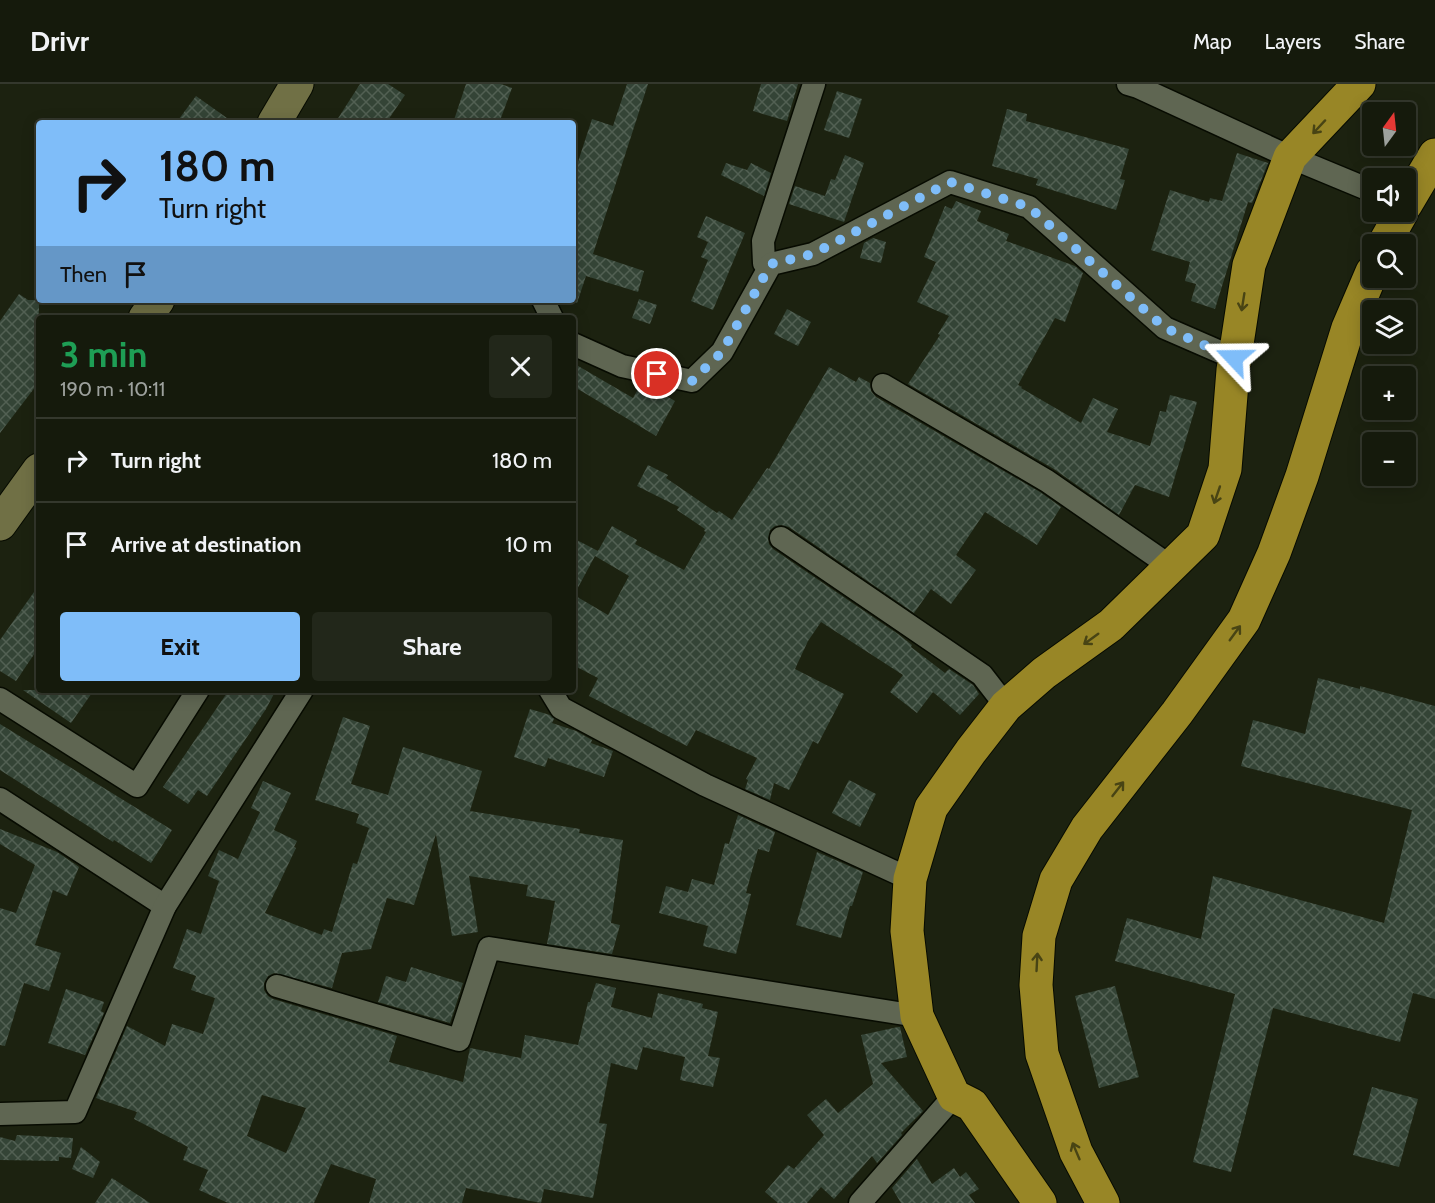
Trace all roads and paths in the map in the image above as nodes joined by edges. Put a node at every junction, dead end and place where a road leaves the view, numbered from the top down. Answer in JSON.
{"nodes":[{"id":1,"x":297,"y":84,"type":"edge"},
{"id":2,"x":814,"y":84,"type":"edge"},
{"id":3,"x":1128,"y":84,"type":"edge"},
{"id":4,"x":1359,"y":84,"type":"edge"},
{"id":5,"x":276,"y":120,"type":"edge"},
{"id":6,"x":1435,"y":155,"type":"edge"},
{"id":7,"x":1290,"y":157,"type":"junction"},
{"id":8,"x":1362,"y":187,"type":"edge"},
{"id":9,"x":1416,"y":187,"type":"edge"},
{"id":10,"x":764,"y":263,"type":"dead end"},
{"id":11,"x":1365,"y":288,"type":"edge"},
{"id":12,"x":576,"y":345,"type":"edge"},
{"id":13,"x":1234,"y":358,"type":"junction"},
{"id":14,"x":883,"y":386,"type":"dead end"},
{"id":15,"x":36,"y":474,"type":"edge"},
{"id":16,"x":0,"y":524,"type":"edge"},
{"id":17,"x":781,"y":538,"type":"dead end"},
{"id":18,"x":1170,"y":566,"type":"junction"},
{"id":19,"x":196,"y":693,"type":"edge"},
{"id":20,"x":300,"y":693,"type":"edge"},
{"id":21,"x":552,"y":693,"type":"edge"},
{"id":22,"x":0,"y":699,"type":"edge"},
{"id":23,"x":1006,"y":706,"type":"junction"},
{"id":24,"x":0,"y":799,"type":"edge"},
{"id":25,"x":910,"y":879,"type":"junction"},
{"id":26,"x":165,"y":906,"type":"junction"},
{"id":27,"x":278,"y":986,"type":"dead end"},
{"id":28,"x":917,"y":1016,"type":"junction"},
{"id":29,"x":954,"y":1096,"type":"junction"},
{"id":30,"x":0,"y":1114,"type":"edge"},
{"id":31,"x":860,"y":1203,"type":"edge"},
{"id":32,"x":1040,"y":1203,"type":"edge"},
{"id":33,"x":1103,"y":1203,"type":"edge"}],
"edges":[{"from":1,"to":5,"type":"street"},
{"from":2,"to":10,"type":"street"},
{"from":3,"to":7,"type":"street"},
{"from":4,"to":7,"type":"highway","one_way":true},
{"from":6,"to":9,"type":"highway"},
{"from":7,"to":8,"type":"street"},
{"from":7,"to":13,"type":"highway","one_way":true},
{"from":33,"to":11,"type":"highway","one_way":true},
{"from":12,"to":13,"type":"street"},
{"from":13,"to":18,"type":"highway","one_way":true},
{"from":14,"to":18,"type":"street"},
{"from":15,"to":16,"type":"street"},
{"from":17,"to":23,"type":"street"},
{"from":18,"to":23,"type":"highway","one_way":true},
{"from":19,"to":22,"type":"street"},
{"from":20,"to":26,"type":"street"},
{"from":21,"to":25,"type":"street"},
{"from":23,"to":25,"type":"highway"},
{"from":24,"to":26,"type":"street"},
{"from":25,"to":28,"type":"highway"},
{"from":26,"to":30,"type":"street"},
{"from":27,"to":28,"type":"street"},
{"from":28,"to":29,"type":"highway"},
{"from":29,"to":31,"type":"street"},
{"from":29,"to":32,"type":"highway"}]}
